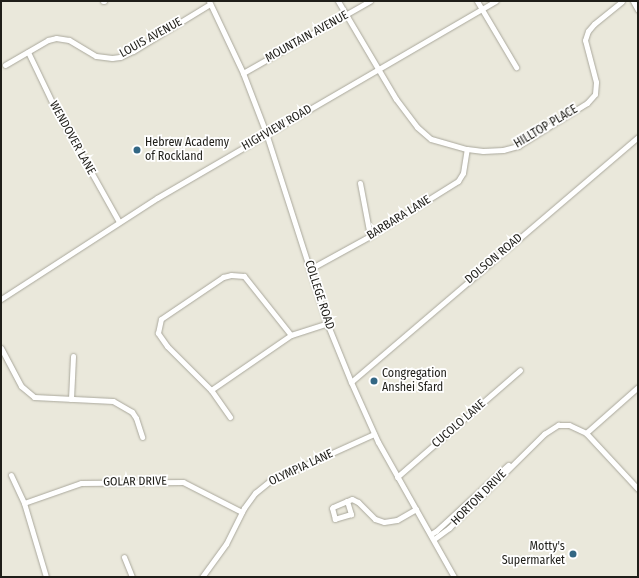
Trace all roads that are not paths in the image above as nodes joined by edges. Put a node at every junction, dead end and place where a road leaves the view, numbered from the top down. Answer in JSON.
{"nodes":[{"id":1,"x":338,"y":1,"type":"edge"},
{"id":2,"x":370,"y":1,"type":"edge"},
{"id":3,"x":477,"y":1,"type":"edge"},
{"id":4,"x":496,"y":1,"type":"edge"},
{"id":5,"x":622,"y":1,"type":"edge"},
{"id":6,"x":633,"y":1,"type":"edge"},
{"id":7,"x":209,"y":3,"type":"edge"},
{"id":8,"x":482,"y":9,"type":"junction"},
{"id":9,"x":638,"y":10,"type":"edge"},
{"id":10,"x":346,"y":16,"type":"junction"},
{"id":11,"x":28,"y":52,"type":"junction"},
{"id":12,"x":5,"y":65,"type":"dead end"},
{"id":13,"x":516,"y":67,"type":"dead end"},
{"id":14,"x":379,"y":70,"type":"junction"},
{"id":15,"x":242,"y":73,"type":"junction"},
{"id":16,"x":266,"y":133,"type":"junction"},
{"id":17,"x":638,"y":137,"type":"edge"},
{"id":18,"x":467,"y":149,"type":"junction"},
{"id":19,"x":360,"y":183,"type":"dead end"},
{"id":20,"x":119,"y":222,"type":"junction"},
{"id":21,"x":370,"y":236,"type":"junction"},
{"id":22,"x":310,"y":269,"type":"junction"},
{"id":23,"x":1,"y":299,"type":"edge"},
{"id":24,"x":327,"y":323,"type":"junction"},
{"id":25,"x":291,"y":335,"type":"junction"},
{"id":26,"x":1,"y":348,"type":"edge"},
{"id":27,"x":73,"y":356,"type":"dead end"},
{"id":28,"x":520,"y":370,"type":"dead end"},
{"id":29,"x":351,"y":382,"type":"junction"},
{"id":30,"x":638,"y":386,"type":"edge"},
{"id":31,"x":211,"y":390,"type":"junction"},
{"id":32,"x":71,"y":399,"type":"junction"},
{"id":33,"x":230,"y":417,"type":"dead end"},
{"id":34,"x":586,"y":433,"type":"junction"},
{"id":35,"x":374,"y":434,"type":"junction"},
{"id":36,"x":142,"y":437,"type":"dead end"},
{"id":37,"x":11,"y":475,"type":"dead end"},
{"id":38,"x":397,"y":477,"type":"junction"},
{"id":39,"x":638,"y":489,"type":"edge"},
{"id":40,"x":347,"y":501,"type":"dead end"},
{"id":41,"x":24,"y":503,"type":"junction"},
{"id":42,"x":416,"y":509,"type":"junction"},
{"id":43,"x":242,"y":512,"type":"junction"},
{"id":44,"x":432,"y":537,"type":"junction"},
{"id":45,"x":124,"y":557,"type":"dead end"},
{"id":46,"x":46,"y":577,"type":"edge"},
{"id":47,"x":132,"y":577,"type":"edge"},
{"id":48,"x":202,"y":577,"type":"edge"},
{"id":49,"x":454,"y":577,"type":"edge"}],
"edges":[{"from":1,"to":10,"type":"street","name":"HILLTOP PLACE"},
{"from":2,"to":10,"type":"street","name":"MOUNTAIN AVENUE"},
{"from":3,"to":8,"type":"street"},
{"from":4,"to":8,"type":"street","name":"HIGHVIEW ROAD"},
{"from":5,"to":18,"type":"street","name":"HILLTOP PLACE"},
{"from":6,"to":9,"type":"street"},
{"from":7,"to":11,"type":"street","name":"LOUIS AVENUE"},
{"from":7,"to":15,"type":"street","name":"COLLEGE ROAD"},
{"from":8,"to":13,"type":"street"},
{"from":8,"to":14,"type":"street","name":"HIGHVIEW ROAD"},
{"from":10,"to":14,"type":"street","name":"HILLTOP PLACE"},
{"from":10,"to":15,"type":"street","name":"MOUNTAIN AVENUE"},
{"from":11,"to":12,"type":"street","name":"LOUIS AVENUE"},
{"from":11,"to":20,"type":"street","name":"WENDOVER LANE"},
{"from":14,"to":16,"type":"street","name":"HIGHVIEW ROAD"},
{"from":14,"to":18,"type":"street","name":"HILLTOP PLACE"},
{"from":15,"to":16,"type":"street","name":"COLLEGE ROAD"},
{"from":16,"to":20,"type":"street","name":"HIGHVIEW ROAD"},
{"from":16,"to":22,"type":"street","name":"COLLEGE ROAD"},
{"from":17,"to":29,"type":"street","name":"DOLSON ROAD"},
{"from":18,"to":21,"type":"street","name":"BARBARA LANE"},
{"from":19,"to":21,"type":"street"},
{"from":20,"to":23,"type":"street","name":"HIGHVIEW ROAD"},
{"from":21,"to":22,"type":"street","name":"BARBARA LANE"},
{"from":22,"to":24,"type":"street","name":"COLLEGE ROAD"},
{"from":24,"to":25,"type":"street"},
{"from":24,"to":29,"type":"street","name":"COLLEGE ROAD"},
{"from":25,"to":31,"type":"street"},
{"from":25,"to":31,"type":"street"},
{"from":26,"to":32,"type":"street"},
{"from":27,"to":32,"type":"street"},
{"from":28,"to":38,"type":"street","name":"CUCOLO LANE"},
{"from":29,"to":35,"type":"street","name":"COLLEGE ROAD"},
{"from":30,"to":34,"type":"street"},
{"from":31,"to":33,"type":"street"},
{"from":32,"to":36,"type":"street"},
{"from":34,"to":39,"type":"street","name":"HORTON DRIVE"},
{"from":34,"to":44,"type":"street","name":"HORTON DRIVE"},
{"from":35,"to":38,"type":"street","name":"COLLEGE ROAD"},
{"from":35,"to":43,"type":"street","name":"OLYMPIA LANE"},
{"from":37,"to":41,"type":"street"},
{"from":38,"to":42,"type":"street","name":"COLLEGE ROAD"},
{"from":40,"to":42,"type":"street"},
{"from":41,"to":43,"type":"street","name":"GOLAR DRIVE"},
{"from":41,"to":46,"type":"street"},
{"from":42,"to":44,"type":"street","name":"COLLEGE ROAD"},
{"from":43,"to":48,"type":"street","name":"OLYMPIA LANE"},
{"from":44,"to":49,"type":"street","name":"COLLEGE ROAD"},
{"from":45,"to":47,"type":"street"}]}
